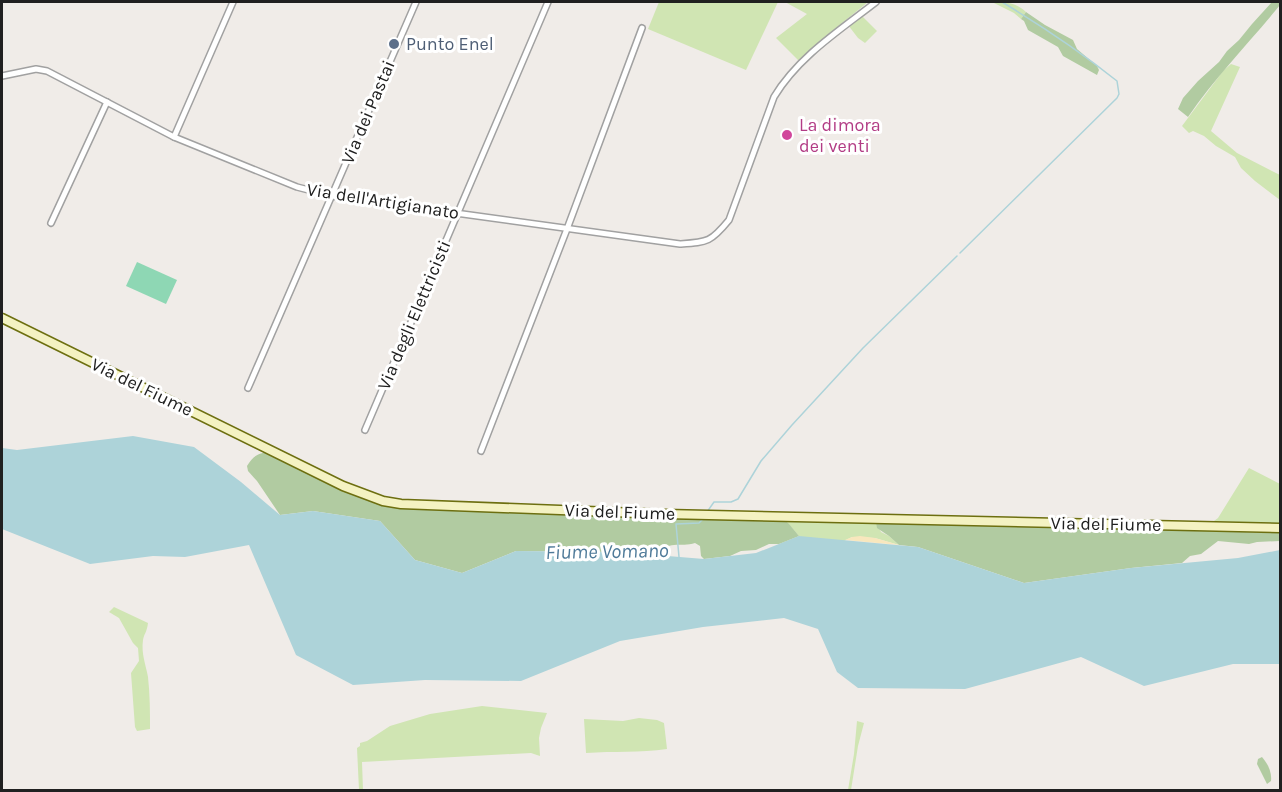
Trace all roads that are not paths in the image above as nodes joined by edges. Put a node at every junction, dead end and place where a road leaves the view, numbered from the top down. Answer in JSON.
{"nodes":[{"id":1,"x":233,"y":2,"type":"edge"},
{"id":2,"x":416,"y":2,"type":"edge"},
{"id":3,"x":548,"y":2,"type":"edge"},
{"id":4,"x":876,"y":2,"type":"edge"},
{"id":5,"x":642,"y":28,"type":"dead end"},
{"id":6,"x":2,"y":76,"type":"edge"},
{"id":7,"x":107,"y":102,"type":"junction"},
{"id":8,"x":174,"y":137,"type":"junction"},
{"id":9,"x":332,"y":196,"type":"junction"},
{"id":10,"x":458,"y":213,"type":"junction"},
{"id":11,"x":51,"y":223,"type":"dead end"},
{"id":12,"x":567,"y":229,"type":"junction"},
{"id":13,"x":2,"y":318,"type":"edge"},
{"id":14,"x":248,"y":388,"type":"dead end"},
{"id":15,"x":365,"y":430,"type":"dead end"},
{"id":16,"x":481,"y":451,"type":"dead end"},
{"id":17,"x":1281,"y":528,"type":"edge"}],
"edges":[{"from":1,"to":8,"type":"street"},
{"from":2,"to":9,"type":"street","name":"Via dei Pastai"},
{"from":3,"to":10,"type":"street","name":"Via degli Elettricisti"},
{"from":4,"to":12,"type":"street","name":"Via dell'Artigianato"},
{"from":5,"to":12,"type":"street"},
{"from":6,"to":7,"type":"street","name":"Via dell'Artigianato"},
{"from":7,"to":8,"type":"street","name":"Via dell'Artigianato"},
{"from":7,"to":11,"type":"street"},
{"from":8,"to":9,"type":"street","name":"Via dell'Artigianato"},
{"from":9,"to":10,"type":"street","name":"Via dell'Artigianato"},
{"from":9,"to":14,"type":"street","name":"Via dei Pastai"},
{"from":10,"to":12,"type":"street","name":"Via dell'Artigianato"},
{"from":10,"to":15,"type":"street","name":"Via degli Elettricisti"},
{"from":12,"to":16,"type":"street"},
{"from":13,"to":17,"type":"street","name":"Via del Fiume"}]}
